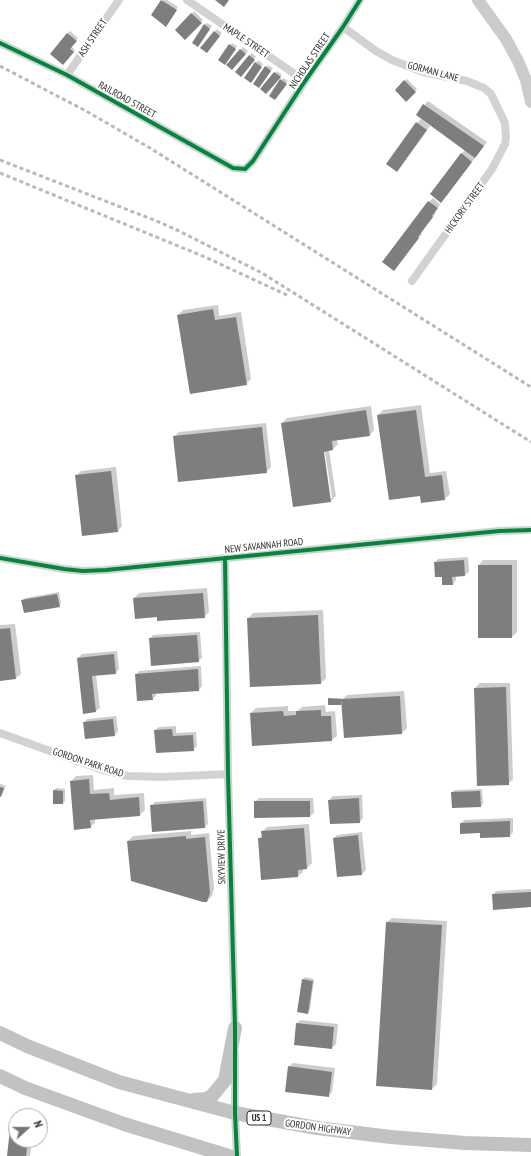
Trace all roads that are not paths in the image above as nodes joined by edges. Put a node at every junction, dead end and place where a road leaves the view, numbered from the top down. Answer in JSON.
{"nodes":[{"id":1,"x":118,"y":0,"type":"edge"},
{"id":2,"x":187,"y":0,"type":"edge"},
{"id":3,"x":360,"y":0,"type":"edge"},
{"id":4,"x":478,"y":0,"type":"edge"},
{"id":5,"x":343,"y":27,"type":"junction"},
{"id":6,"x":0,"y":43,"type":"edge"},
{"id":7,"x":67,"y":75,"type":"junction"},
{"id":8,"x":305,"y":81,"type":"junction"},
{"id":9,"x":531,"y":102,"type":"edge"},
{"id":10,"x":506,"y":129,"type":"joint"},
{"id":11,"x":245,"y":170,"type":"joint"},
{"id":12,"x":412,"y":281,"type":"dead end"},
{"id":13,"x":531,"y":530,"type":"edge"},
{"id":14,"x":0,"y":558,"type":"edge"},
{"id":15,"x":225,"y":558,"type":"junction"},
{"id":16,"x":0,"y":733,"type":"edge"},
{"id":17,"x":228,"y":774,"type":"junction"},
{"id":18,"x":235,"y":1028,"type":"junction"},
{"id":19,"x":0,"y":1033,"type":"edge"},
{"id":20,"x":0,"y":1076,"type":"edge"},
{"id":21,"x":188,"y":1101,"type":"junction"},
{"id":22,"x":235,"y":1113,"type":"junction"},
{"id":23,"x":531,"y":1145,"type":"edge"},
{"id":24,"x":230,"y":1156,"type":"edge"},
{"id":25,"x":237,"y":1156,"type":"edge"}],
"edges":[{"from":1,"to":7,"type":"street","name":"ASH STREET"},
{"from":2,"to":8,"type":"street","name":"MAPLE STREET"},
{"from":3,"to":5,"type":"street","name":"NICHOLAS STREET"},
{"from":4,"to":9,"type":"main road"},
{"from":5,"to":8,"type":"street","name":"NICHOLAS STREET"},
{"from":5,"to":10,"type":"street","name":"GORMAN LANE"},
{"from":6,"to":7,"type":"street","name":"RAILROAD STREET"},
{"from":7,"to":11,"type":"street","name":"RAILROAD STREET"},
{"from":8,"to":11,"type":"street","name":"NICHOLAS STREET"},
{"from":10,"to":12,"type":"street","name":"HICKORY STREET"},
{"from":13,"to":15,"type":"street","name":"NEW SAVANNAH ROAD"},
{"from":14,"to":15,"type":"street","name":"NEW SAVANNAH ROAD"},
{"from":15,"to":17,"type":"street","name":"SKYVIEW DRIVE"},
{"from":16,"to":17,"type":"street","name":"GORDON PARK ROAD"},
{"from":17,"to":18,"type":"street","name":"SKYVIEW DRIVE"},
{"from":18,"to":21,"type":"highway"},
{"from":18,"to":22,"type":"street","name":"SKYVIEW DRIVE"},
{"from":19,"to":21,"type":"highway","name":"GORDON HIGHWAY","number":"US 1"},
{"from":20,"to":24,"type":"highway"},
{"from":21,"to":22,"type":"highway","name":"GORDON HIGHWAY","number":"US 1"},
{"from":22,"to":23,"type":"highway","name":"GORDON HIGHWAY","number":"US 1"},
{"from":22,"to":25,"type":"street","name":"SKYVIEW DRIVE"}]}
